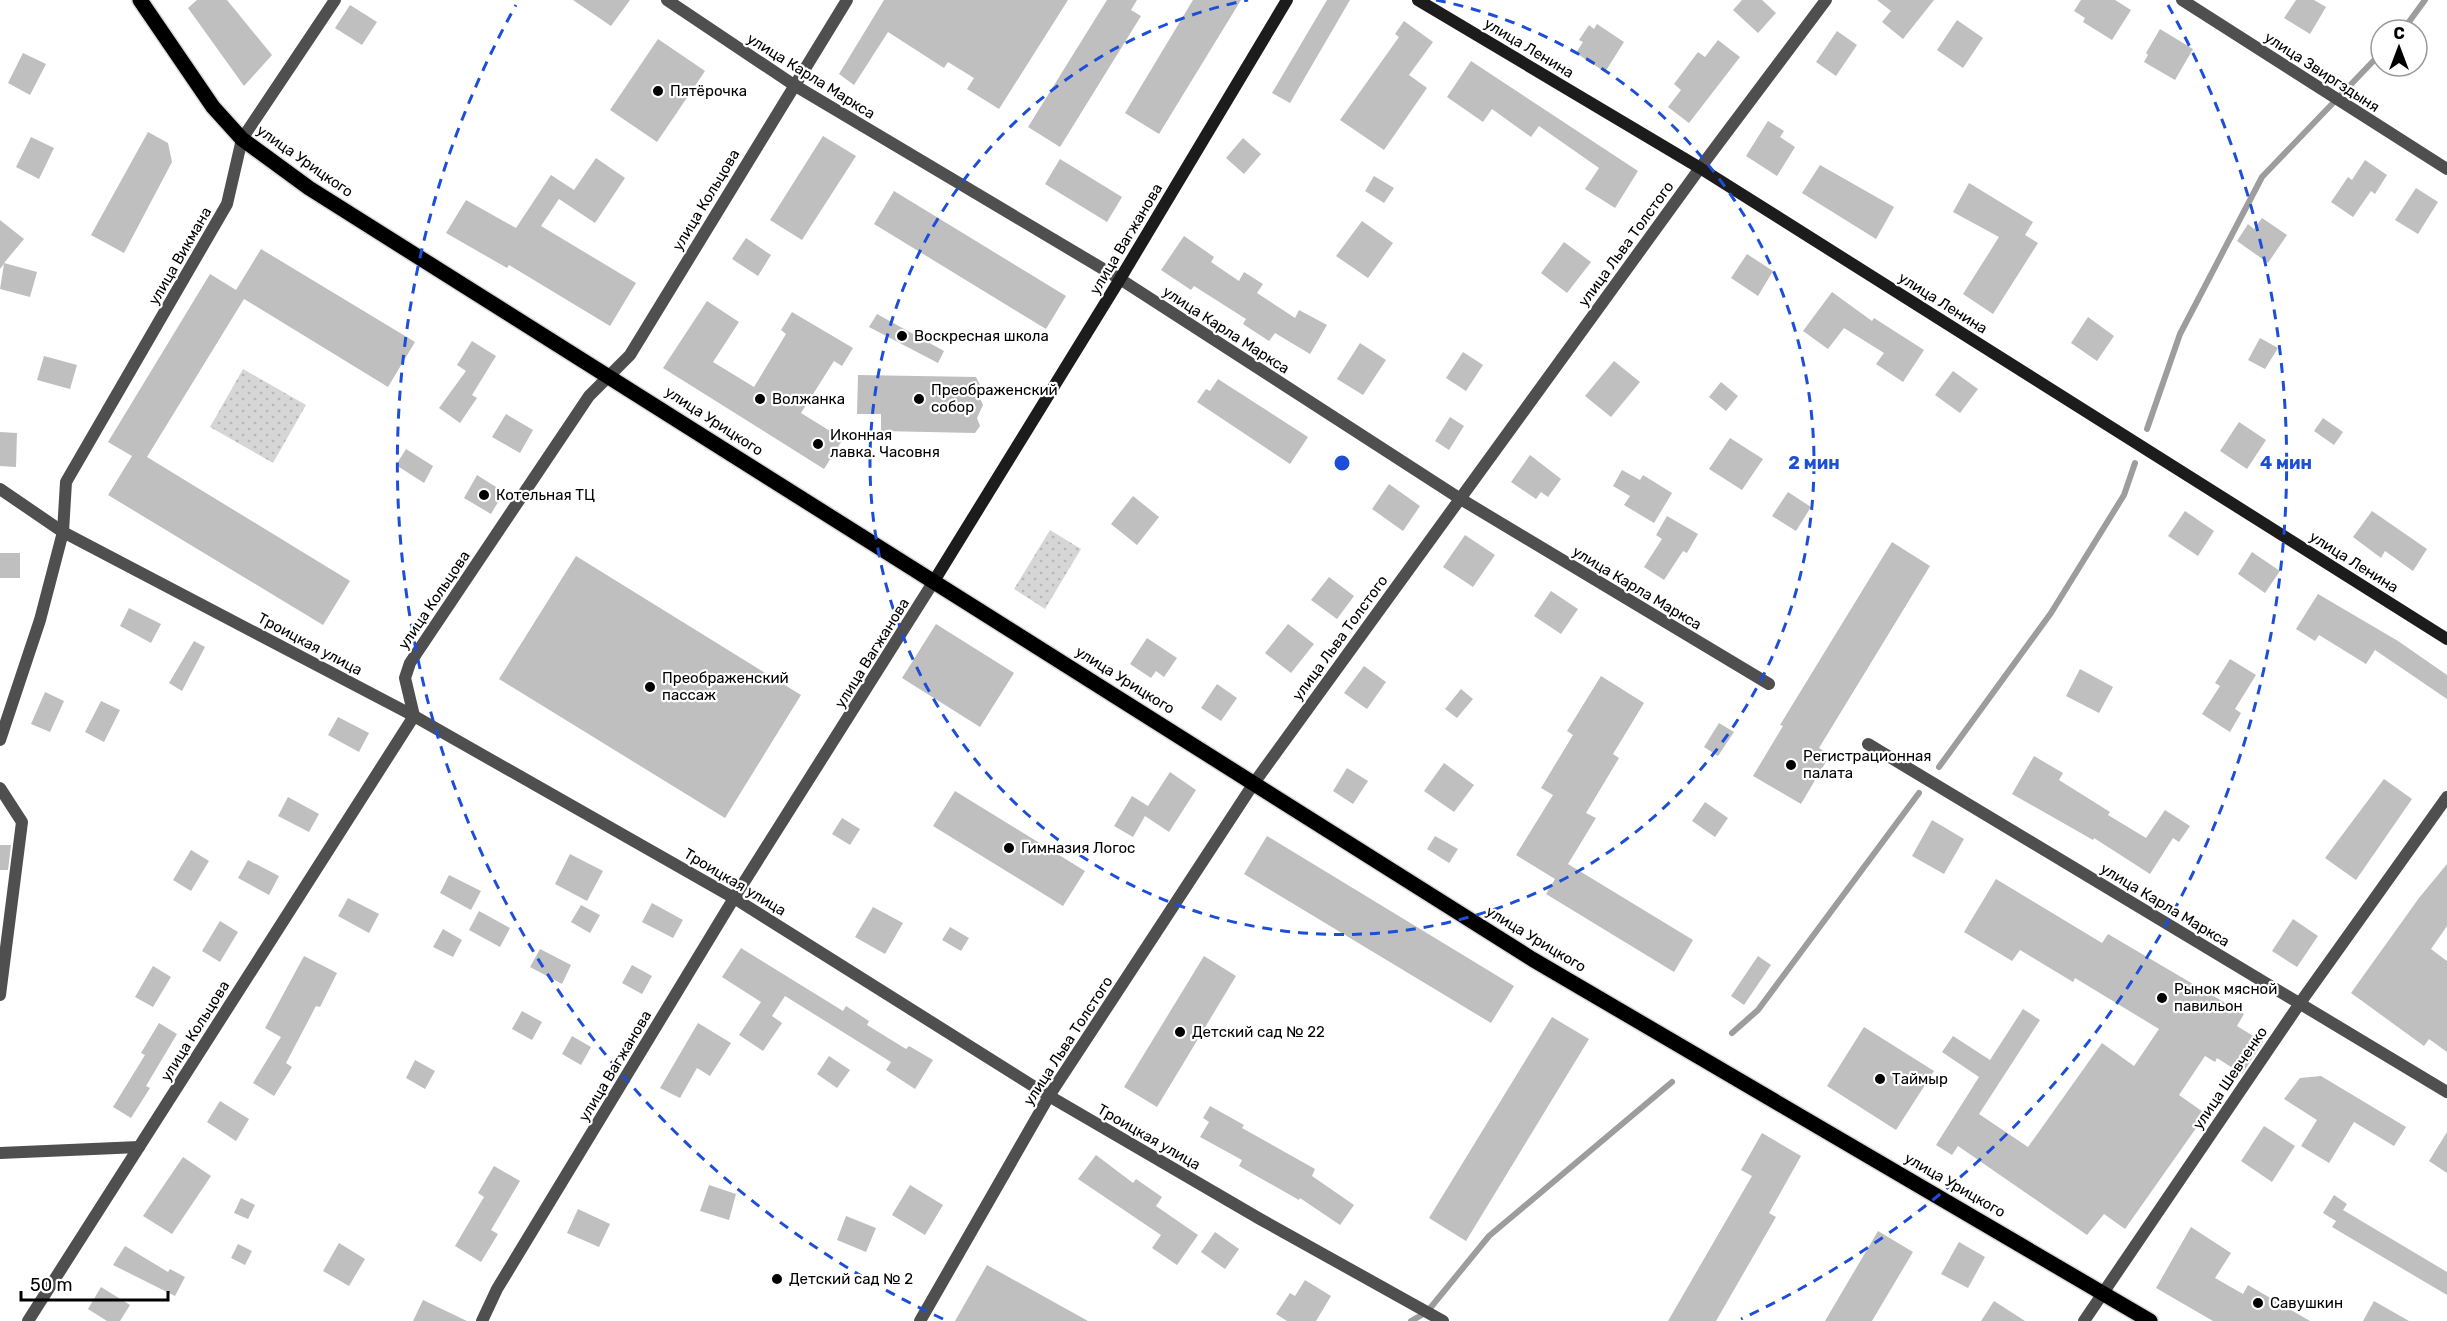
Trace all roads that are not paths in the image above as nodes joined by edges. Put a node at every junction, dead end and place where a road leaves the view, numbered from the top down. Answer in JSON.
{"nodes":[{"id":1,"x":140,"y":0,"type":"edge"},
{"id":2,"x":335,"y":0,"type":"edge"},
{"id":3,"x":667,"y":0,"type":"edge"},
{"id":4,"x":847,"y":0,"type":"edge"},
{"id":5,"x":1287,"y":0,"type":"edge"},
{"id":6,"x":1418,"y":0,"type":"edge"},
{"id":7,"x":1826,"y":0,"type":"edge"},
{"id":8,"x":2182,"y":0,"type":"edge"},
{"id":9,"x":794,"y":85,"type":"junction"},
{"id":10,"x":242,"y":139,"type":"junction"},
{"id":11,"x":1700,"y":168,"type":"junction"},
{"id":12,"x":2447,"y":169,"type":"edge"},
{"id":13,"x":1120,"y":279,"type":"junction"},
{"id":14,"x":609,"y":375,"type":"junction"},
{"id":15,"x":0,"y":489,"type":"edge"},
{"id":16,"x":1459,"y":498,"type":"junction"},
{"id":17,"x":63,"y":532,"type":"junction"},
{"id":18,"x":934,"y":581,"type":"junction"},
{"id":19,"x":2447,"y":639,"type":"edge"},
{"id":20,"x":1769,"y":684,"type":"dead end"},
{"id":21,"x":414,"y":716,"type":"junction"},
{"id":22,"x":0,"y":740,"type":"edge"},
{"id":23,"x":1868,"y":744,"type":"dead end"},
{"id":24,"x":1254,"y":783,"type":"junction"},
{"id":25,"x":0,"y":788,"type":"edge"},
{"id":26,"x":2447,"y":797,"type":"edge"},
{"id":27,"x":734,"y":898,"type":"junction"},
{"id":28,"x":0,"y":995,"type":"edge"},
{"id":29,"x":2300,"y":1004,"type":"junction"},
{"id":30,"x":2447,"y":1092,"type":"edge"},
{"id":31,"x":1049,"y":1096,"type":"junction"},
{"id":32,"x":139,"y":1147,"type":"junction"},
{"id":33,"x":0,"y":1153,"type":"edge"},
{"id":34,"x":2102,"y":1292,"type":"junction"},
{"id":35,"x":28,"y":1321,"type":"edge"},
{"id":36,"x":482,"y":1321,"type":"edge"},
{"id":37,"x":920,"y":1321,"type":"edge"},
{"id":38,"x":1443,"y":1321,"type":"edge"},
{"id":39,"x":2084,"y":1321,"type":"edge"},
{"id":40,"x":2150,"y":1321,"type":"edge"}],
"edges":[{"from":1,"to":10,"type":"main road","name":"улица Урицкого"},
{"from":2,"to":10,"type":"street","name":"улица Викмана"},
{"from":3,"to":9,"type":"street","name":"улица Карла Маркса"},
{"from":4,"to":9,"type":"street","name":"улица Кольцова"},
{"from":5,"to":13,"type":"main road","name":"улица Вагжанова"},
{"from":6,"to":11,"type":"main road","name":"улица Ленина"},
{"from":7,"to":11,"type":"street","name":"улица Льва Толстого"},
{"from":8,"to":12,"type":"street","name":"улица Звиргздыня"},
{"from":9,"to":13,"type":"street","name":"улица Карла Маркса"},
{"from":9,"to":14,"type":"street","name":"улица Кольцова"},
{"from":10,"to":14,"type":"main road","name":"улица Урицкого"},
{"from":10,"to":17,"type":"street","name":"улица Викмана"},
{"from":11,"to":16,"type":"street","name":"улица Льва Толстого"},
{"from":11,"to":19,"type":"main road","name":"улица Ленина"},
{"from":13,"to":16,"type":"street","name":"улица Карла Маркса"},
{"from":13,"to":18,"type":"main road","name":"улица Вагжанова"},
{"from":14,"to":18,"type":"main road","name":"улица Урицкого"},
{"from":14,"to":21,"type":"street","name":"улица Кольцова"},
{"from":15,"to":17,"type":"street","name":"Троицкая улица"},
{"from":16,"to":20,"type":"street","name":"улица Карла Маркса"},
{"from":16,"to":24,"type":"street","name":"улица Льва Толстого"},
{"from":17,"to":21,"type":"street","name":"Троицкая улица"},
{"from":17,"to":22,"type":"street","name":"улица Викмана"},
{"from":18,"to":24,"type":"main road","name":"улица Урицкого"},
{"from":18,"to":27,"type":"street","name":"улица Вагжанова"},
{"from":21,"to":27,"type":"street","name":"Троицкая улица"},
{"from":21,"to":32,"type":"street","name":"улица Кольцова"},
{"from":23,"to":29,"type":"street","name":"улица Карла Маркса"},
{"from":24,"to":31,"type":"street","name":"улица Льва Толстого"},
{"from":24,"to":34,"type":"main road","name":"улица Урицкого"},
{"from":25,"to":28,"type":"street"},
{"from":26,"to":29,"type":"street","name":"улица Шевченко"},
{"from":27,"to":31,"type":"street","name":"Троицкая улица"},
{"from":27,"to":36,"type":"street","name":"улица Вагжанова"},
{"from":29,"to":30,"type":"street","name":"улица Карла Маркса"},
{"from":29,"to":34,"type":"street","name":"улица Шевченко"},
{"from":31,"to":37,"type":"street","name":"улица Льва Толстого"},
{"from":31,"to":38,"type":"street","name":"Троицкая улица"},
{"from":32,"to":33,"type":"street"},
{"from":32,"to":35,"type":"street","name":"улица Кольцова"},
{"from":34,"to":39,"type":"street","name":"улица Шевченко"},
{"from":34,"to":40,"type":"main road","name":"улица Урицкого"}]}
